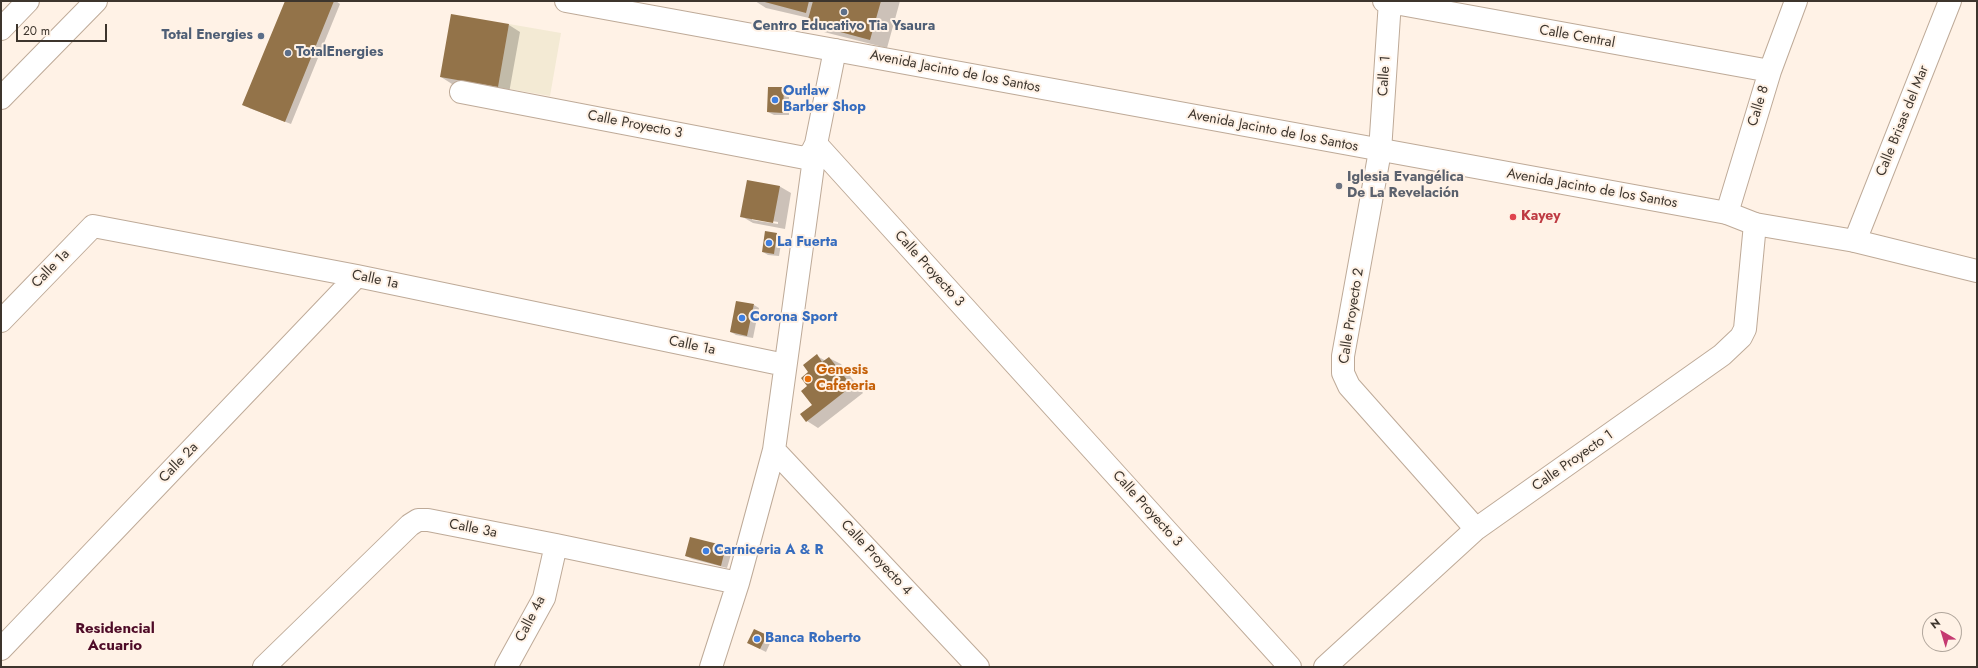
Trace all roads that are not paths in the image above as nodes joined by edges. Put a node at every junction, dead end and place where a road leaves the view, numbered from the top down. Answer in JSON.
{"nodes":[{"id":1,"x":28,"y":1,"type":"edge"},
{"id":2,"x":96,"y":1,"type":"edge"},
{"id":3,"x":566,"y":1,"type":"edge"},
{"id":4,"x":1796,"y":1,"type":"edge"},
{"id":5,"x":1950,"y":1,"type":"edge"},
{"id":6,"x":1388,"y":2,"type":"edge"},
{"id":7,"x":1,"y":29,"type":"edge"},
{"id":8,"x":835,"y":50,"type":"junction"},
{"id":9,"x":1770,"y":71,"type":"junction"},
{"id":10,"x":461,"y":92,"type":"dead end"},
{"id":11,"x":1,"y":98,"type":"edge"},
{"id":12,"x":816,"y":144,"type":"junction"},
{"id":13,"x":1380,"y":151,"type":"junction"},
{"id":14,"x":1726,"y":213,"type":"junction"},
{"id":15,"x":1755,"y":224,"type":"junction"},
{"id":16,"x":1855,"y":241,"type":"junction"},
{"id":17,"x":1977,"y":271,"type":"edge"},
{"id":18,"x":357,"y":276,"type":"junction"},
{"id":19,"x":1,"y":321,"type":"edge"},
{"id":20,"x":785,"y":365,"type":"junction"},
{"id":21,"x":774,"y":450,"type":"junction"},
{"id":22,"x":1476,"y":529,"type":"junction"},
{"id":23,"x":556,"y":545,"type":"junction"},
{"id":24,"x":738,"y":583,"type":"junction"},
{"id":25,"x":1,"y":649,"type":"edge"},
{"id":26,"x":264,"y":667,"type":"edge"},
{"id":27,"x":506,"y":667,"type":"edge"},
{"id":28,"x":711,"y":667,"type":"edge"},
{"id":29,"x":978,"y":667,"type":"edge"},
{"id":30,"x":1290,"y":667,"type":"edge"},
{"id":31,"x":1325,"y":667,"type":"edge"}],
"edges":[{"from":1,"to":7,"type":"street"},
{"from":2,"to":11,"type":"street"},
{"from":3,"to":8,"type":"street","name":"Avenida Jacinto de los Santos"},
{"from":4,"to":9,"type":"street","name":"Calle 8"},
{"from":5,"to":16,"type":"street","name":"Calle Brisas del Mar"},
{"from":6,"to":9,"type":"street","name":"Calle Central"},
{"from":6,"to":13,"type":"street","name":"Calle 1"},
{"from":8,"to":12,"type":"street"},
{"from":8,"to":13,"type":"street","name":"Avenida Jacinto de los Santos"},
{"from":9,"to":14,"type":"street","name":"Calle 8"},
{"from":10,"to":12,"type":"street","name":"Calle Proyecto 3"},
{"from":12,"to":20,"type":"street"},
{"from":12,"to":30,"type":"street","name":"Calle Proyecto 3"},
{"from":13,"to":14,"type":"street","name":"Avenida Jacinto de los Santos"},
{"from":13,"to":22,"type":"street","name":"Calle Proyecto 2"},
{"from":14,"to":15,"type":"street","name":"Avenida Jacinto de los Santos"},
{"from":15,"to":16,"type":"street","name":"Avenida Jacinto de los Santos"},
{"from":15,"to":22,"type":"street","name":"Calle Proyecto 1"},
{"from":16,"to":17,"type":"street","name":"Avenida Jacinto de los Santos"},
{"from":18,"to":19,"type":"street","name":"Calle 1a"},
{"from":18,"to":20,"type":"street","name":"Calle 1a"},
{"from":18,"to":25,"type":"street","name":"Calle 2a"},
{"from":20,"to":21,"type":"street"},
{"from":21,"to":24,"type":"street"},
{"from":21,"to":29,"type":"street","name":"Calle Proyecto 4"},
{"from":22,"to":31,"type":"street","name":"Calle Proyecto 1"},
{"from":23,"to":24,"type":"street","name":"Calle 3a"},
{"from":23,"to":26,"type":"street","name":"Calle 3a"},
{"from":23,"to":27,"type":"street","name":"Calle 4a"},
{"from":24,"to":28,"type":"street"}]}
